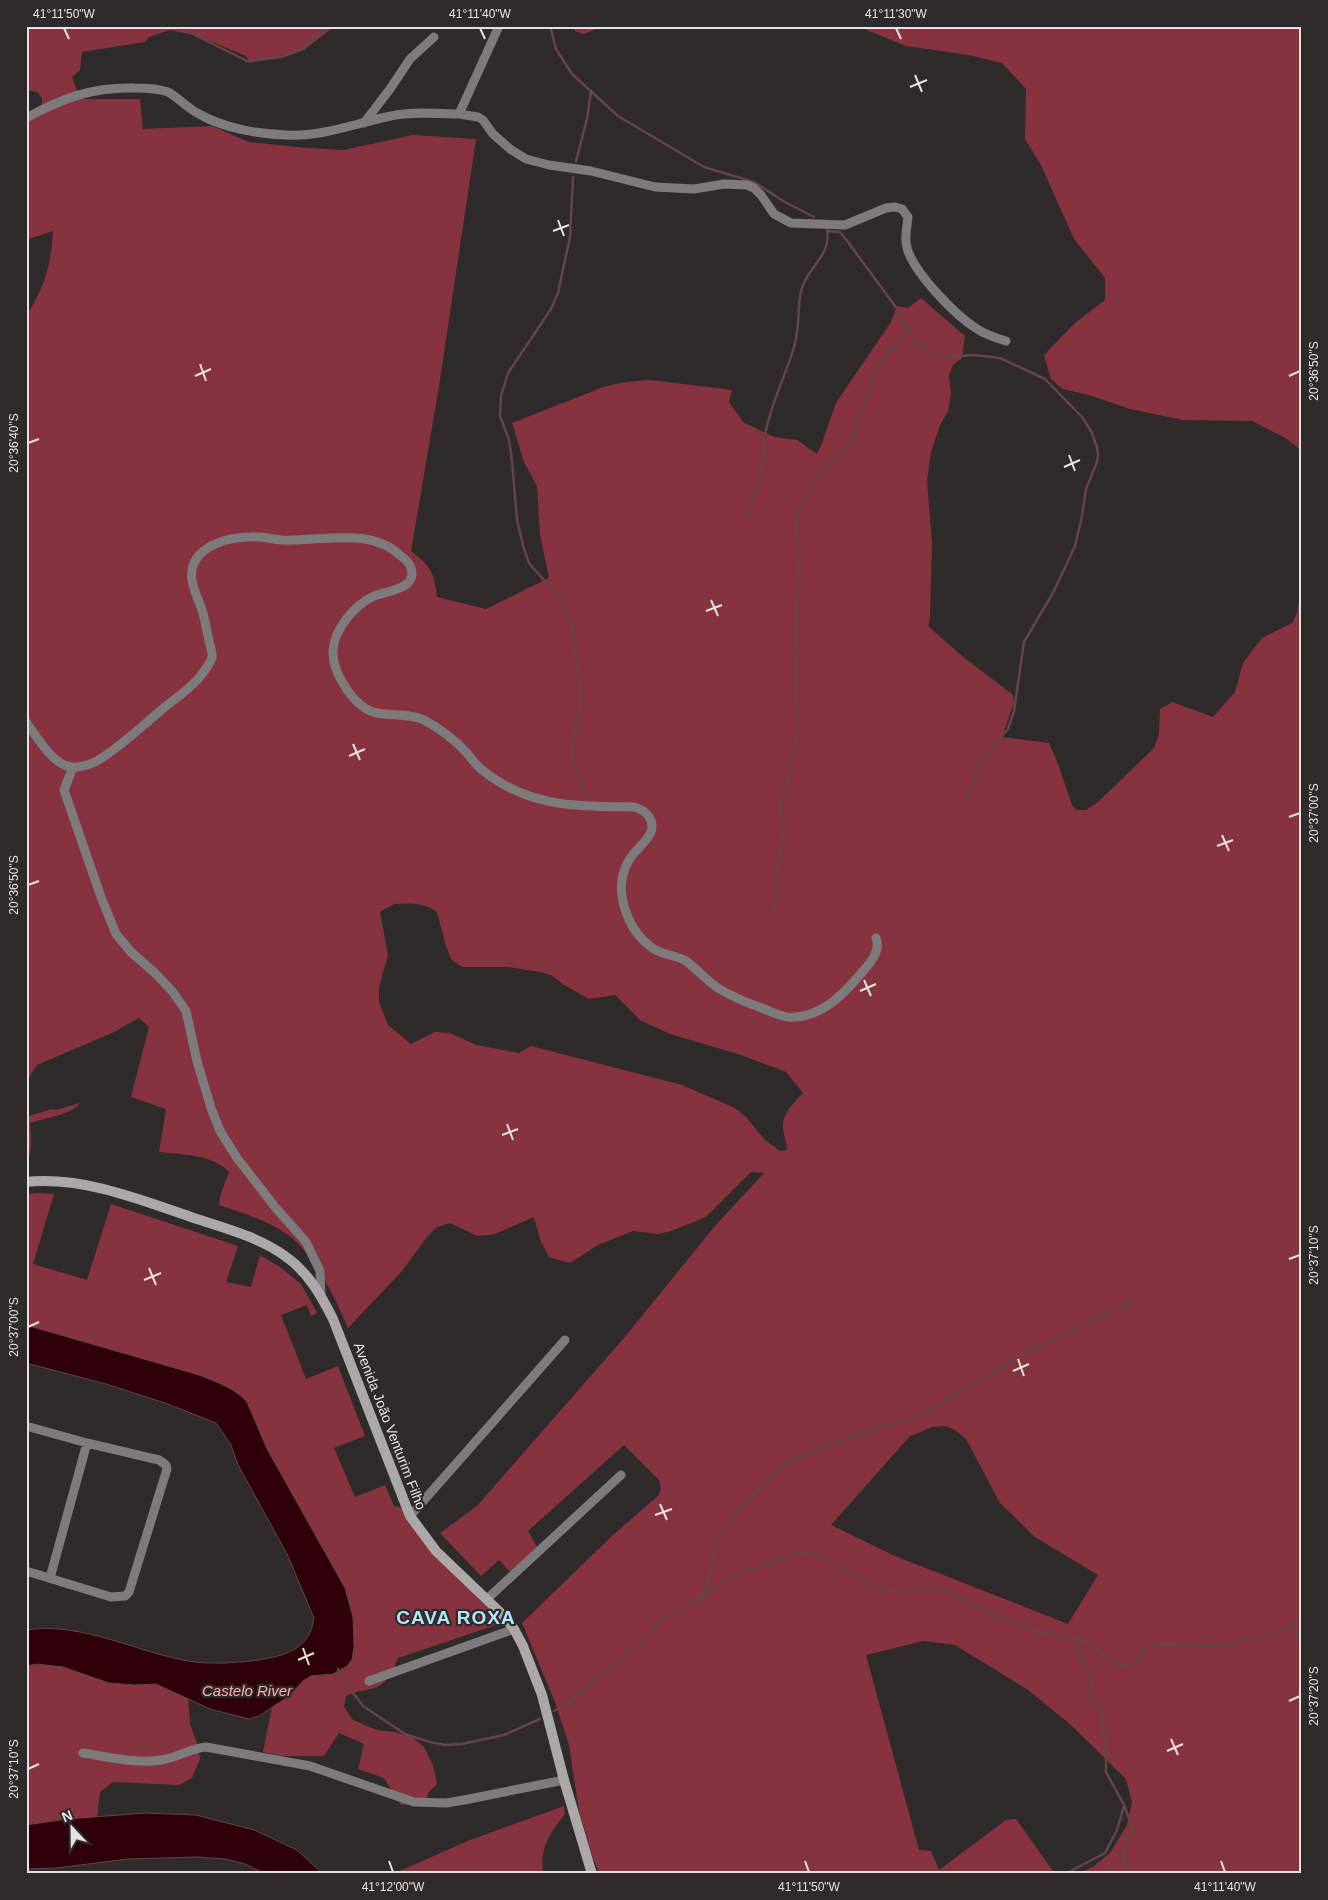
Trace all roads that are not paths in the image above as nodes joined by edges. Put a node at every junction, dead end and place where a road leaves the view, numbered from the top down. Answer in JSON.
{"nodes":[{"id":1,"x":499,"y":26,"type":"edge"},
{"id":2,"x":434,"y":36,"type":"dead end"},
{"id":3,"x":459,"y":114,"type":"junction"},
{"id":4,"x":26,"y":118,"type":"edge"},
{"id":5,"x":364,"y":124,"type":"junction"},
{"id":6,"x":1006,"y":341,"type":"dead end"},
{"id":7,"x":26,"y":722,"type":"edge"},
{"id":8,"x":72,"y":767,"type":"junction"},
{"id":9,"x":876,"y":938,"type":"dead end"},
{"id":10,"x":26,"y":1182,"type":"edge"},
{"id":11,"x":321,"y":1296,"type":"junction"},
{"id":12,"x":565,"y":1340,"type":"dead end"},
{"id":13,"x":26,"y":1426,"type":"edge"},
{"id":14,"x":87,"y":1443,"type":"junction"},
{"id":15,"x":621,"y":1475,"type":"dead end"},
{"id":16,"x":410,"y":1516,"type":"junction"},
{"id":17,"x":26,"y":1571,"type":"edge"},
{"id":18,"x":50,"y":1578,"type":"junction"},
{"id":19,"x":487,"y":1598,"type":"junction"},
{"id":20,"x":514,"y":1628,"type":"junction"},
{"id":21,"x":369,"y":1680,"type":"dead end"},
{"id":22,"x":84,"y":1753,"type":"dead end"},
{"id":23,"x":564,"y":1780,"type":"junction"},
{"id":24,"x":592,"y":1874,"type":"edge"}],
"edges":[{"from":1,"to":3,"type":"street"},
{"from":2,"to":5,"type":"street"},
{"from":3,"to":5,"type":"street"},
{"from":3,"to":6,"type":"street"},
{"from":4,"to":5,"type":"street"},
{"from":7,"to":8,"type":"street"},
{"from":8,"to":9,"type":"street"},
{"from":8,"to":11,"type":"street"},
{"from":10,"to":11,"type":"street","name":"Avenida João Venturim Filho"},
{"from":11,"to":16,"type":"street","name":"Avenida João Venturim Filho"},
{"from":12,"to":16,"type":"street"},
{"from":13,"to":14,"type":"street"},
{"from":14,"to":18,"type":"street"},
{"from":14,"to":18,"type":"street"},
{"from":15,"to":19,"type":"street"},
{"from":16,"to":19,"type":"street","name":"Avenida João Venturim Filho"},
{"from":17,"to":18,"type":"street"},
{"from":19,"to":20,"type":"street","name":"Avenida João Venturim Filho"},
{"from":20,"to":21,"type":"street"},
{"from":20,"to":23,"type":"street","name":"Avenida João Venturim Filho"},
{"from":22,"to":23,"type":"street"},
{"from":23,"to":24,"type":"street","name":"Avenida João Venturim Filho"}]}
